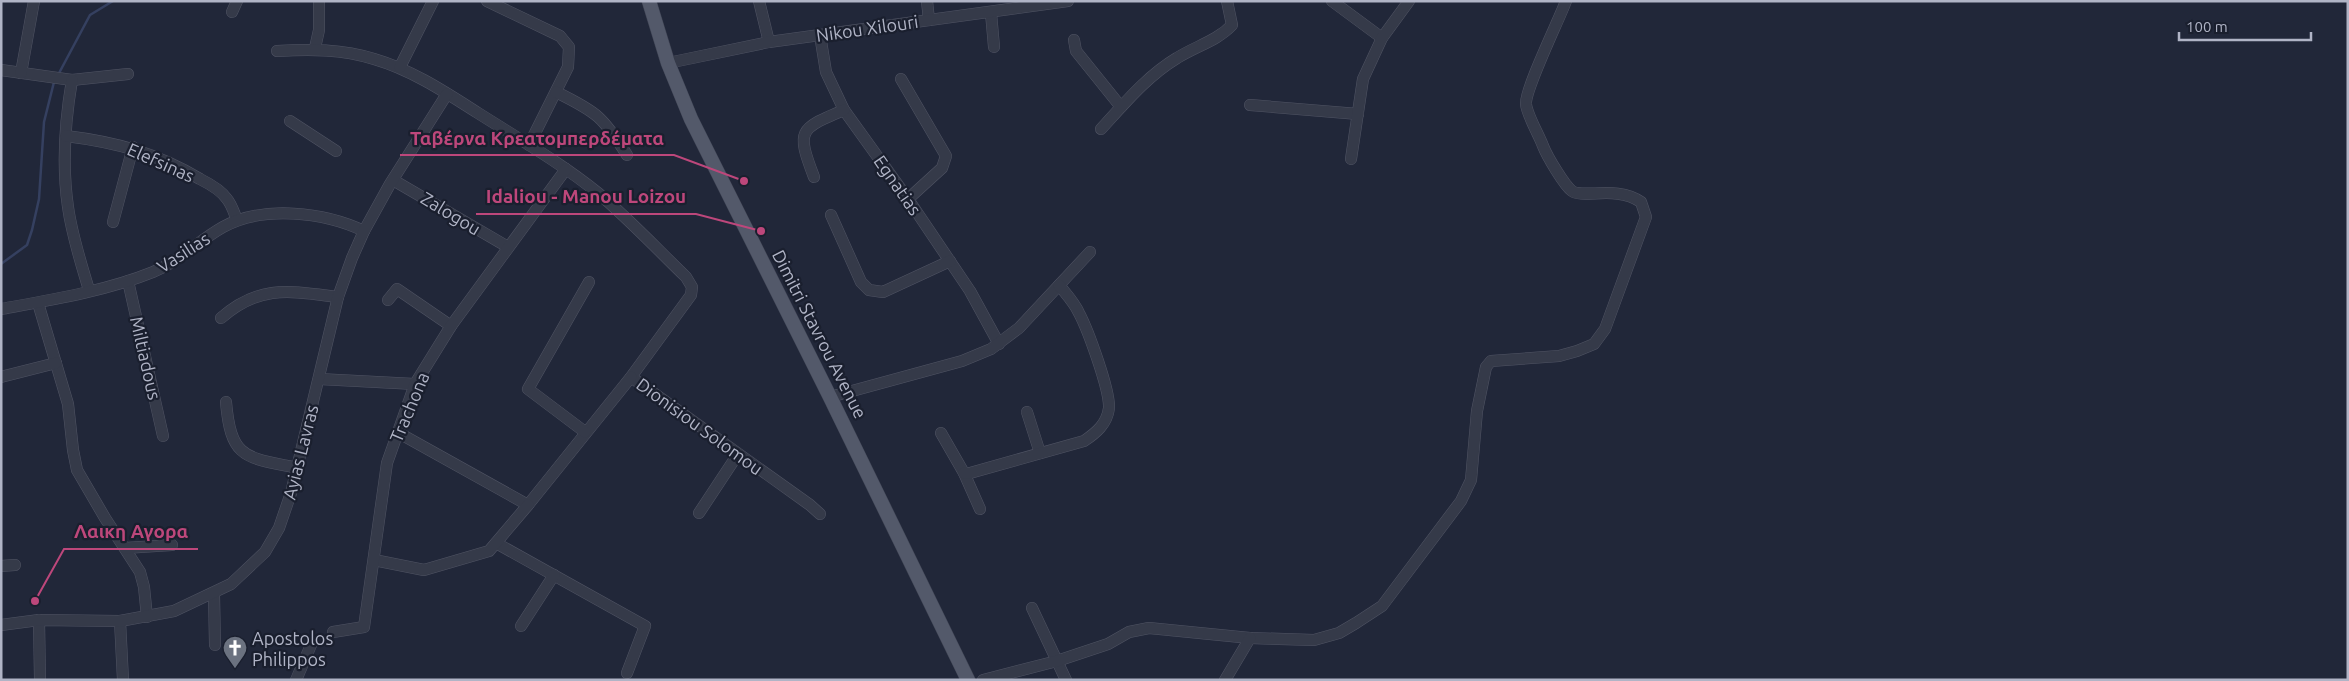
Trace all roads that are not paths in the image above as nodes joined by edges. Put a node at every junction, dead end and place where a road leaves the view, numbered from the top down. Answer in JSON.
{"nodes":[{"id":1,"x":34,"y":1,"type":"edge"},
{"id":2,"x":319,"y":1,"type":"edge"},
{"id":3,"x":433,"y":1,"type":"edge"},
{"id":4,"x":487,"y":1,"type":"edge"},
{"id":5,"x":650,"y":1,"type":"edge"},
{"id":6,"x":758,"y":1,"type":"edge"},
{"id":7,"x":927,"y":1,"type":"edge"},
{"id":8,"x":1227,"y":1,"type":"edge"},
{"id":9,"x":1332,"y":1,"type":"edge"},
{"id":10,"x":1409,"y":1,"type":"edge"},
{"id":11,"x":1566,"y":1,"type":"edge"},
{"id":12,"x":1061,"y":2,"type":"edge"},
{"id":13,"x":991,"y":13,"type":"junction"},
{"id":14,"x":929,"y":20,"type":"junction"},
{"id":15,"x":820,"y":35,"type":"junction"},
{"id":16,"x":1382,"y":38,"type":"junction"},
{"id":17,"x":1074,"y":40,"type":"dead end"},
{"id":18,"x":769,"y":42,"type":"junction"},
{"id":19,"x":994,"y":47,"type":"dead end"},
{"id":20,"x":316,"y":48,"type":"junction"},
{"id":21,"x":277,"y":51,"type":"dead end"},
{"id":22,"x":668,"y":63,"type":"junction"},
{"id":23,"x":400,"y":67,"type":"junction"},
{"id":24,"x":1,"y":70,"type":"edge"},
{"id":25,"x":20,"y":73,"type":"junction"},
{"id":26,"x":128,"y":74,"type":"dead end"},
{"id":27,"x":901,"y":79,"type":"dead end"},
{"id":28,"x":67,"y":80,"type":"junction"},
{"id":29,"x":556,"y":92,"type":"junction"},
{"id":30,"x":448,"y":94,"type":"junction"},
{"id":31,"x":1250,"y":105,"type":"dead end"},
{"id":32,"x":1121,"y":107,"type":"junction"},
{"id":33,"x":844,"y":110,"type":"junction"},
{"id":34,"x":1358,"y":114,"type":"junction"},
{"id":35,"x":290,"y":121,"type":"dead end"},
{"id":36,"x":1101,"y":129,"type":"dead end"},
{"id":37,"x":66,"y":136,"type":"junction"},
{"id":38,"x":529,"y":145,"type":"junction"},
{"id":39,"x":132,"y":147,"type":"junction"},
{"id":40,"x":336,"y":151,"type":"dead end"},
{"id":41,"x":627,"y":155,"type":"dead end"},
{"id":42,"x":1351,"y":159,"type":"dead end"},
{"id":43,"x":566,"y":169,"type":"junction"},
{"id":44,"x":814,"y":177,"type":"dead end"},
{"id":45,"x":393,"y":180,"type":"junction"},
{"id":46,"x":908,"y":199,"type":"junction"},
{"id":47,"x":832,"y":215,"type":"dead end"},
{"id":48,"x":237,"y":220,"type":"junction"},
{"id":49,"x":113,"y":222,"type":"dead end"},
{"id":50,"x":364,"y":231,"type":"junction"},
{"id":51,"x":508,"y":247,"type":"junction"},
{"id":52,"x":1090,"y":252,"type":"dead end"},
{"id":53,"x":950,"y":261,"type":"junction"},
{"id":54,"x":128,"y":281,"type":"junction"},
{"id":55,"x":589,"y":282,"type":"dead end"},
{"id":56,"x":1059,"y":285,"type":"junction"},
{"id":57,"x":89,"y":290,"type":"junction"},
{"id":58,"x":338,"y":297,"type":"junction"},
{"id":59,"x":388,"y":300,"type":"dead end"},
{"id":60,"x":38,"y":303,"type":"junction"},
{"id":61,"x":1,"y":309,"type":"edge"},
{"id":62,"x":221,"y":318,"type":"dead end"},
{"id":63,"x":451,"y":326,"type":"junction"},
{"id":64,"x":998,"y":344,"type":"junction"},
{"id":65,"x":56,"y":363,"type":"junction"},
{"id":66,"x":631,"y":377,"type":"junction"},
{"id":67,"x":1,"y":378,"type":"edge"},
{"id":68,"x":318,"y":379,"type":"junction"},
{"id":69,"x":415,"y":384,"type":"junction"},
{"id":70,"x":830,"y":397,"type":"junction"},
{"id":71,"x":226,"y":402,"type":"dead end"},
{"id":72,"x":1027,"y":412,"type":"dead end"},
{"id":73,"x":396,"y":432,"type":"junction"},
{"id":74,"x":585,"y":432,"type":"junction"},
{"id":75,"x":941,"y":433,"type":"dead end"},
{"id":76,"x":163,"y":436,"type":"dead end"},
{"id":77,"x":1040,"y":453,"type":"junction"},
{"id":78,"x":738,"y":454,"type":"junction"},
{"id":79,"x":297,"y":468,"type":"junction"},
{"id":80,"x":964,"y":473,"type":"junction"},
{"id":81,"x":528,"y":505,"type":"junction"},
{"id":82,"x":980,"y":509,"type":"dead end"},
{"id":83,"x":699,"y":513,"type":"dead end"},
{"id":84,"x":820,"y":514,"type":"dead end"},
{"id":85,"x":496,"y":543,"type":"junction"},
{"id":86,"x":172,"y":545,"type":"dead end"},
{"id":87,"x":124,"y":548,"type":"junction"},
{"id":88,"x":374,"y":560,"type":"junction"},
{"id":89,"x":15,"y":565,"type":"dead end"},
{"id":90,"x":1,"y":566,"type":"edge"},
{"id":91,"x":554,"y":575,"type":"junction"},
{"id":92,"x":214,"y":594,"type":"junction"},
{"id":93,"x":1032,"y":608,"type":"dead end"},
{"id":94,"x":147,"y":617,"type":"junction"},
{"id":95,"x":40,"y":620,"type":"junction"},
{"id":96,"x":120,"y":620,"type":"junction"},
{"id":97,"x":1,"y":625,"type":"edge"},
{"id":98,"x":521,"y":626,"type":"dead end"},
{"id":99,"x":333,"y":632,"type":"dead end"},
{"id":100,"x":1250,"y":638,"type":"junction"},
{"id":101,"x":215,"y":645,"type":"dead end"},
{"id":102,"x":310,"y":645,"type":"dead end"},
{"id":103,"x":1057,"y":661,"type":"junction"},
{"id":104,"x":627,"y":673,"type":"dead end"},
{"id":105,"x":40,"y":680,"type":"edge"},
{"id":106,"x":123,"y":680,"type":"edge"},
{"id":107,"x":296,"y":680,"type":"edge"},
{"id":108,"x":968,"y":680,"type":"edge"},
{"id":109,"x":983,"y":680,"type":"edge"},
{"id":110,"x":1066,"y":680,"type":"edge"},
{"id":111,"x":1225,"y":680,"type":"edge"}],
"edges":[{"from":1,"to":25,"type":"street"},
{"from":2,"to":20,"type":"street"},
{"from":3,"to":23,"type":"street"},
{"from":4,"to":29,"type":"street"},
{"from":5,"to":22,"type":"main road","name":"Dimitri Stavrou Avenue"},
{"from":6,"to":18,"type":"street"},
{"from":7,"to":14,"type":"street"},
{"from":8,"to":32,"type":"street"},
{"from":9,"to":16,"type":"street"},
{"from":10,"to":16,"type":"street"},
{"from":11,"to":100,"type":"street"},
{"from":12,"to":13,"type":"street","name":"Nikou Xilouri"},
{"from":13,"to":14,"type":"street","name":"Nikou Xilouri"},
{"from":13,"to":19,"type":"street"},
{"from":14,"to":15,"type":"street","name":"Nikou Xilouri"},
{"from":15,"to":18,"type":"street","name":"Nikou Xilouri"},
{"from":15,"to":33,"type":"street","name":"Egnatias"},
{"from":16,"to":34,"type":"street"},
{"from":17,"to":32,"type":"street"},
{"from":18,"to":22,"type":"street","name":"Nikou Xilouri"},
{"from":20,"to":21,"type":"street","name":"Dionisiou Solomou"},
{"from":20,"to":23,"type":"street","name":"Dionisiou Solomou"},
{"from":22,"to":70,"type":"main road","name":"Dimitri Stavrou Avenue"},
{"from":23,"to":30,"type":"street","name":"Dionisiou Solomou"},
{"from":24,"to":25,"type":"street"},
{"from":25,"to":28,"type":"street"},
{"from":26,"to":28,"type":"street"},
{"from":27,"to":46,"type":"street"},
{"from":28,"to":37,"type":"street"},
{"from":29,"to":38,"type":"street"},
{"from":29,"to":41,"type":"street"},
{"from":30,"to":38,"type":"street","name":"Dionisiou Solomou"},
{"from":30,"to":45,"type":"street","name":"Ayias Lavras"},
{"from":31,"to":34,"type":"street"},
{"from":32,"to":36,"type":"street"},
{"from":33,"to":44,"type":"street"},
{"from":33,"to":46,"type":"street","name":"Egnatias"},
{"from":34,"to":42,"type":"street"},
{"from":35,"to":40,"type":"street"},
{"from":37,"to":39,"type":"street","name":"Elefsinas"},
{"from":37,"to":57,"type":"street"},
{"from":38,"to":43,"type":"street","name":"Dionisiou Solomou"},
{"from":39,"to":48,"type":"street","name":"Elefsinas"},
{"from":39,"to":49,"type":"street"},
{"from":43,"to":51,"type":"street","name":"Trachona"},
{"from":43,"to":66,"type":"street","name":"Dionisiou Solomou"},
{"from":45,"to":50,"type":"street","name":"Ayias Lavras"},
{"from":45,"to":51,"type":"street","name":"Zalogou"},
{"from":46,"to":53,"type":"street","name":"Egnatias"},
{"from":47,"to":53,"type":"street"},
{"from":48,"to":50,"type":"street","name":"Vasilias"},
{"from":48,"to":54,"type":"street","name":"Vasilias"},
{"from":50,"to":58,"type":"street","name":"Ayias Lavras"},
{"from":51,"to":63,"type":"street","name":"Trachona"},
{"from":52,"to":56,"type":"street"},
{"from":53,"to":64,"type":"street","name":"Egnatias"},
{"from":54,"to":57,"type":"street","name":"Vasilias"},
{"from":54,"to":76,"type":"street","name":"Miltiadous"},
{"from":55,"to":74,"type":"street"},
{"from":56,"to":64,"type":"street"},
{"from":56,"to":77,"type":"street"},
{"from":57,"to":60,"type":"street","name":"Vasilias"},
{"from":58,"to":62,"type":"street"},
{"from":58,"to":68,"type":"street","name":"Ayias Lavras"},
{"from":59,"to":63,"type":"street"},
{"from":60,"to":61,"type":"street","name":"Vasilias"},
{"from":60,"to":65,"type":"street"},
{"from":63,"to":69,"type":"street","name":"Trachona"},
{"from":64,"to":70,"type":"street"},
{"from":65,"to":67,"type":"street"},
{"from":65,"to":87,"type":"street"},
{"from":66,"to":74,"type":"street"},
{"from":66,"to":78,"type":"street","name":"Dionisiou Solomou"},
{"from":68,"to":69,"type":"street"},
{"from":68,"to":79,"type":"street","name":"Ayias Lavras"},
{"from":69,"to":73,"type":"street","name":"Trachona"},
{"from":70,"to":108,"type":"main road","name":"Dimitri Stavrou Avenue"},
{"from":71,"to":79,"type":"street"},
{"from":72,"to":77,"type":"street"},
{"from":73,"to":81,"type":"street"},
{"from":73,"to":88,"type":"street","name":"Trachona"},
{"from":74,"to":81,"type":"street"},
{"from":75,"to":80,"type":"street"},
{"from":77,"to":80,"type":"street"},
{"from":78,"to":83,"type":"street"},
{"from":78,"to":84,"type":"street","name":"Dionisiou Solomou"},
{"from":79,"to":92,"type":"street","name":"Ayias Lavras"},
{"from":80,"to":82,"type":"street"},
{"from":81,"to":85,"type":"street"},
{"from":85,"to":88,"type":"street"},
{"from":85,"to":91,"type":"street"},
{"from":86,"to":87,"type":"street"},
{"from":87,"to":94,"type":"street"},
{"from":88,"to":99,"type":"street","name":"Trachona"},
{"from":89,"to":90,"type":"street"},
{"from":91,"to":98,"type":"street"},
{"from":91,"to":104,"type":"street"},
{"from":92,"to":94,"type":"street","name":"Ayias Lavras"},
{"from":92,"to":101,"type":"street"},
{"from":93,"to":103,"type":"street"},
{"from":94,"to":96,"type":"street","name":"Ayias Lavras"},
{"from":95,"to":96,"type":"street","name":"Ayias Lavras"},
{"from":95,"to":97,"type":"street","name":"Ayias Lavras"},
{"from":95,"to":105,"type":"street"},
{"from":96,"to":106,"type":"street"},
{"from":100,"to":103,"type":"street"},
{"from":100,"to":111,"type":"street"},
{"from":102,"to":107,"type":"street"},
{"from":103,"to":109,"type":"street"},
{"from":103,"to":110,"type":"street"}]}
